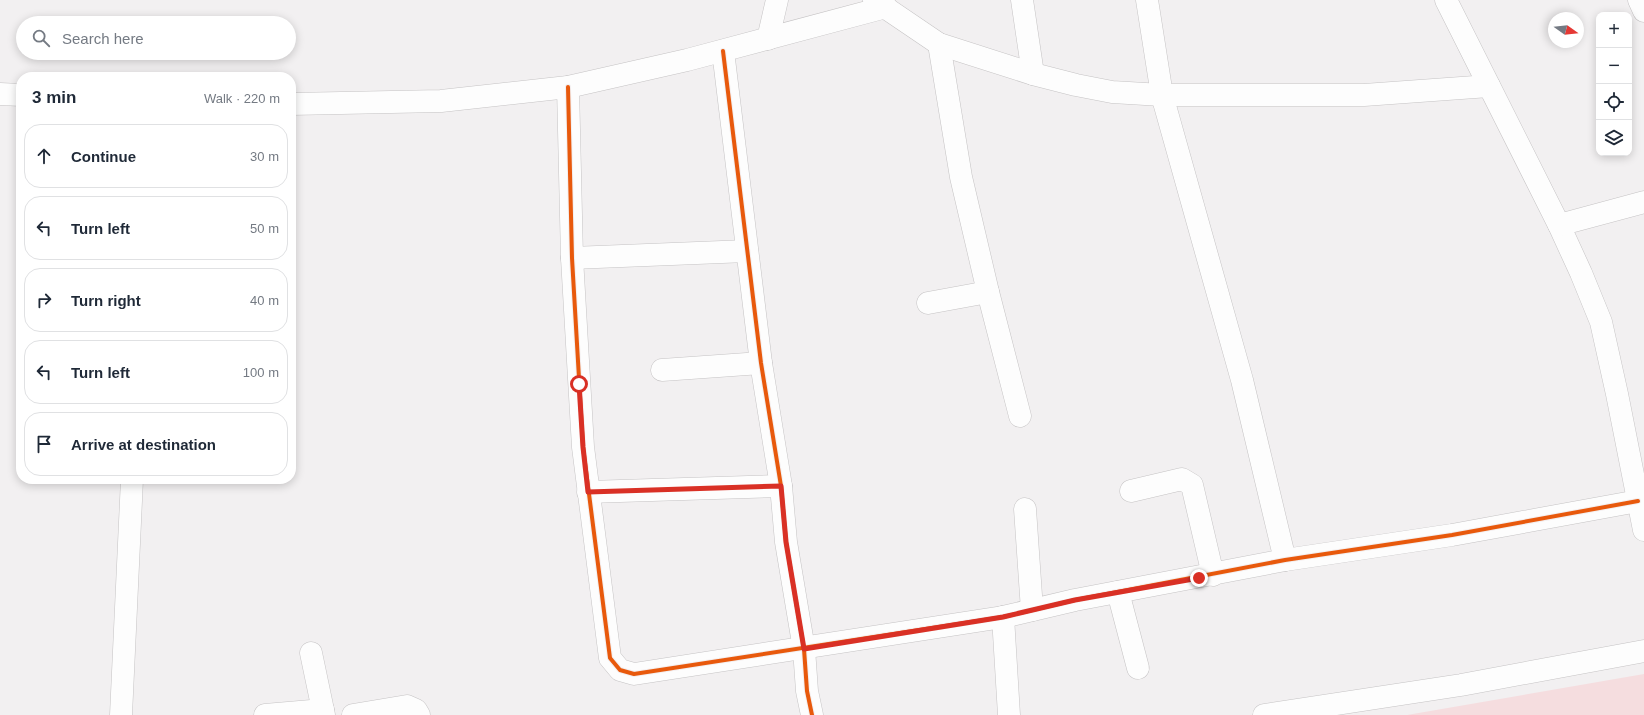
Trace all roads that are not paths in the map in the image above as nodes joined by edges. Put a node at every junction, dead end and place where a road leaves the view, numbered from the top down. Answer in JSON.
{"nodes":[{"id":1,"x":777,"y":0,"type":"edge"},
{"id":2,"x":1022,"y":0,"type":"edge"},
{"id":3,"x":1147,"y":0,"type":"edge"},
{"id":4,"x":1446,"y":0,"type":"edge"},
{"id":5,"x":1639,"y":0,"type":"edge"},
{"id":6,"x":880,"y":4,"type":"edge"},
{"id":7,"x":1644,"y":11,"type":"edge"},
{"id":8,"x":768,"y":39,"type":"junction"},
{"id":9,"x":940,"y":44,"type":"junction"},
{"id":10,"x":723,"y":51,"type":"junction"},
{"id":11,"x":1033,"y":74,"type":"junction"},
{"id":12,"x":1489,"y":86,"type":"junction"},
{"id":13,"x":568,"y":87,"type":"junction"},
{"id":14,"x":0,"y":94,"type":"edge"},
{"id":15,"x":16,"y":95,"type":"edge"},
{"id":16,"x":1162,"y":95,"type":"junction"},
{"id":17,"x":296,"y":104,"type":"edge"},
{"id":18,"x":1644,"y":202,"type":"edge"},
{"id":19,"x":1559,"y":225,"type":"junction"},
{"id":20,"x":747,"y":251,"type":"junction"},
{"id":21,"x":572,"y":258,"type":"junction"},
{"id":22,"x":988,"y":292,"type":"junction"},
{"id":23,"x":928,"y":303,"type":"dead end"},
{"id":24,"x":762,"y":363,"type":"junction"},
{"id":25,"x":662,"y":370,"type":"dead end"},
{"id":26,"x":1020,"y":416,"type":"dead end"},
{"id":27,"x":1638,"y":466,"type":"edge"},
{"id":28,"x":132,"y":484,"type":"edge"},
{"id":29,"x":781,"y":486,"type":"junction"},
{"id":30,"x":1131,"y":491,"type":"dead end"},
{"id":31,"x":588,"y":492,"type":"junction"},
{"id":32,"x":1638,"y":501,"type":"junction"},
{"id":33,"x":1025,"y":509,"type":"dead end"},
{"id":34,"x":1644,"y":530,"type":"edge"},
{"id":35,"x":1285,"y":560,"type":"junction"},
{"id":36,"x":1213,"y":575,"type":"junction"},
{"id":37,"x":1118,"y":592,"type":"junction"},
{"id":38,"x":1032,"y":610,"type":"junction"},
{"id":39,"x":1003,"y":617,"type":"junction"},
{"id":40,"x":804,"y":649,"type":"junction"},
{"id":41,"x":1644,"y":651,"type":"edge"},
{"id":42,"x":310,"y":653,"type":"dead end"},
{"id":43,"x":1138,"y":668,"type":"dead end"},
{"id":44,"x":324,"y":712,"type":"edge"},
{"id":45,"x":121,"y":715,"type":"edge"},
{"id":46,"x":265,"y":715,"type":"edge"},
{"id":47,"x":353,"y":715,"type":"edge"},
{"id":48,"x":419,"y":715,"type":"edge"},
{"id":49,"x":812,"y":715,"type":"edge"},
{"id":50,"x":1009,"y":715,"type":"edge"},
{"id":51,"x":1264,"y":715,"type":"edge"}],
"edges":[{"from":1,"to":8,"type":"street"},
{"from":2,"to":11,"type":"street"},
{"from":3,"to":16,"type":"street"},
{"from":4,"to":12,"type":"street"},
{"from":5,"to":7,"type":"street"},
{"from":6,"to":8,"type":"street"},
{"from":6,"to":9,"type":"street"},
{"from":8,"to":10,"type":"street"},
{"from":9,"to":11,"type":"street"},
{"from":9,"to":22,"type":"street"},
{"from":10,"to":13,"type":"street"},
{"from":10,"to":20,"type":"street"},
{"from":11,"to":16,"type":"street"},
{"from":12,"to":16,"type":"street"},
{"from":12,"to":19,"type":"street"},
{"from":13,"to":17,"type":"street"},
{"from":13,"to":21,"type":"street"},
{"from":14,"to":15,"type":"street"},
{"from":16,"to":35,"type":"street"},
{"from":18,"to":19,"type":"street"},
{"from":19,"to":27,"type":"street"},
{"from":20,"to":21,"type":"street"},
{"from":20,"to":24,"type":"street"},
{"from":21,"to":31,"type":"street"},
{"from":22,"to":23,"type":"street"},
{"from":22,"to":26,"type":"street"},
{"from":24,"to":25,"type":"street"},
{"from":24,"to":29,"type":"street"},
{"from":27,"to":32,"type":"street"},
{"from":28,"to":45,"type":"street"},
{"from":29,"to":31,"type":"street"},
{"from":29,"to":40,"type":"street"},
{"from":30,"to":36,"type":"street"},
{"from":31,"to":40,"type":"street"},
{"from":32,"to":34,"type":"street"},
{"from":32,"to":35,"type":"street"},
{"from":33,"to":38,"type":"street"},
{"from":35,"to":36,"type":"street"},
{"from":36,"to":37,"type":"street"},
{"from":37,"to":38,"type":"street"},
{"from":37,"to":43,"type":"street"},
{"from":38,"to":39,"type":"street"},
{"from":39,"to":40,"type":"street"},
{"from":39,"to":50,"type":"street"},
{"from":40,"to":49,"type":"street"},
{"from":41,"to":51,"type":"street"},
{"from":42,"to":44,"type":"street"},
{"from":44,"to":46,"type":"street"},
{"from":47,"to":48,"type":"street"}]}
